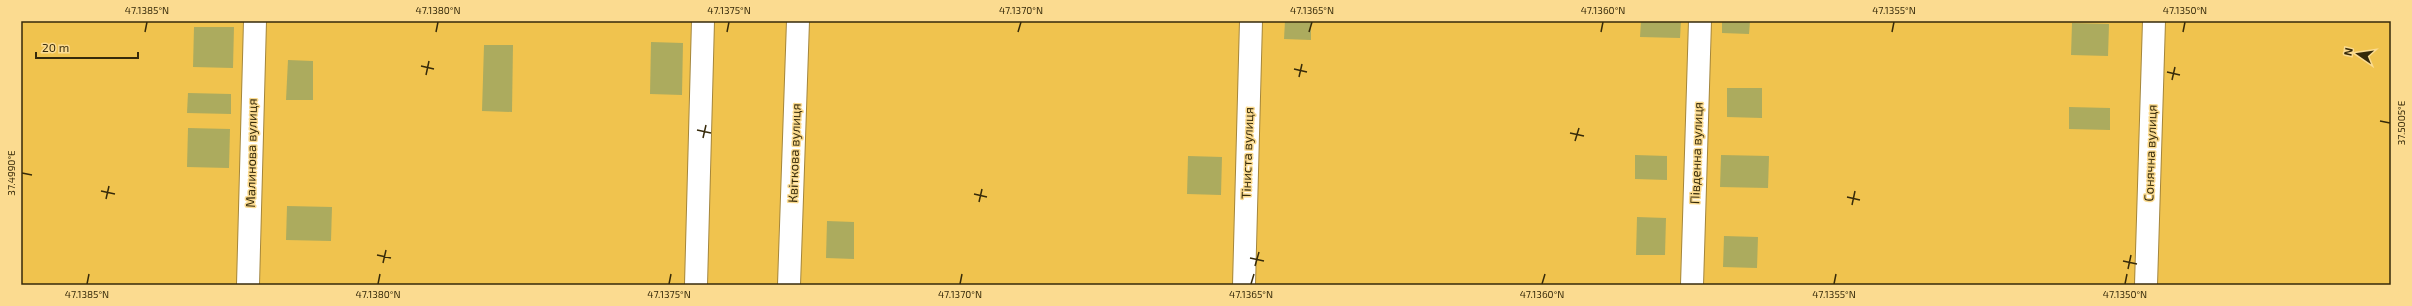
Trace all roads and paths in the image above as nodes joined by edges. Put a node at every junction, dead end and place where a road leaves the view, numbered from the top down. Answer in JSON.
{"nodes":[{"id":1,"x":255,"y":21,"type":"edge"},
{"id":2,"x":703,"y":21,"type":"edge"},
{"id":3,"x":798,"y":21,"type":"edge"},
{"id":4,"x":1251,"y":21,"type":"edge"},
{"id":5,"x":1700,"y":21,"type":"edge"},
{"id":6,"x":2154,"y":21,"type":"edge"},
{"id":7,"x":248,"y":285,"type":"edge"},
{"id":8,"x":696,"y":285,"type":"edge"},
{"id":9,"x":789,"y":285,"type":"edge"},
{"id":10,"x":1244,"y":285,"type":"edge"},
{"id":11,"x":1692,"y":285,"type":"edge"},
{"id":12,"x":2146,"y":285,"type":"edge"}],
"edges":[{"from":1,"to":7,"type":"lane","name":"Малинова вулиця"},
{"from":2,"to":8,"type":"lane"},
{"from":3,"to":9,"type":"lane","name":"Квіткова вулиця"},
{"from":4,"to":10,"type":"lane","name":"Тіниста вулиця"},
{"from":5,"to":11,"type":"lane","name":"Південна вулиця"},
{"from":6,"to":12,"type":"lane","name":"Сонячна вулиця"}]}
